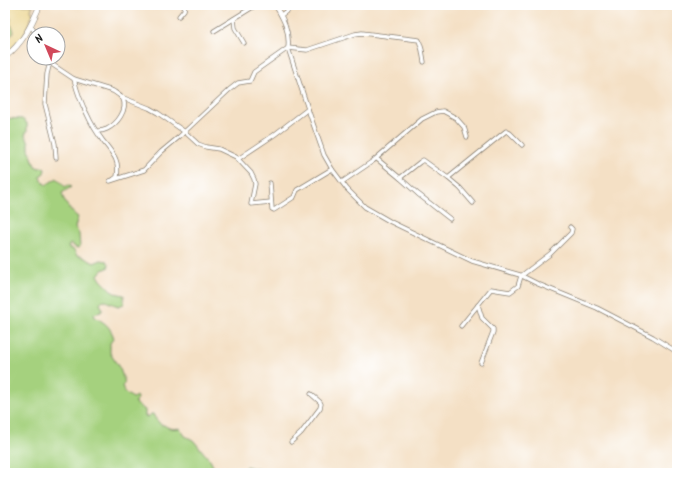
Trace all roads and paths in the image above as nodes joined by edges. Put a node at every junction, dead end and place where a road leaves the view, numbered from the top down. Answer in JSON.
{"nodes":[{"id":1,"x":40,"y":5,"type":"edge"},
{"id":2,"x":185,"y":5,"type":"edge"},
{"id":3,"x":256,"y":5,"type":"edge"},
{"id":4,"x":275,"y":5,"type":"edge"},
{"id":5,"x":295,"y":5,"type":"edge"},
{"id":6,"x":281,"y":15,"type":"junction"},
{"id":7,"x":179,"y":16,"type":"dead end"},
{"id":8,"x":234,"y":19,"type":"junction"},
{"id":9,"x":31,"y":26,"type":"edge"},
{"id":10,"x":214,"y":31,"type":"dead end"},
{"id":11,"x":26,"y":34,"type":"edge"},
{"id":12,"x":244,"y":43,"type":"dead end"},
{"id":13,"x":288,"y":48,"type":"junction"},
{"id":14,"x":5,"y":57,"type":"edge"},
{"id":15,"x":424,"y":62,"type":"dead end"},
{"id":16,"x":48,"y":66,"type":"edge"},
{"id":17,"x":55,"y":66,"type":"edge"},
{"id":18,"x":74,"y":79,"type":"junction"},
{"id":19,"x":121,"y":97,"type":"junction"},
{"id":20,"x":308,"y":109,"type":"junction"},
{"id":21,"x":98,"y":132,"type":"junction"},
{"id":22,"x":185,"y":132,"type":"junction"},
{"id":23,"x":467,"y":137,"type":"dead end"},
{"id":24,"x":522,"y":145,"type":"dead end"},
{"id":25,"x":56,"y":158,"type":"dead end"},
{"id":26,"x":377,"y":158,"type":"junction"},
{"id":27,"x":238,"y":159,"type":"junction"},
{"id":28,"x":332,"y":169,"type":"junction"},
{"id":29,"x":400,"y":178,"type":"junction"},
{"id":30,"x":448,"y":178,"type":"junction"},
{"id":31,"x":270,"y":182,"type":"dead end"},
{"id":32,"x":342,"y":182,"type":"junction"},
{"id":33,"x":271,"y":202,"type":"junction"},
{"id":34,"x":473,"y":203,"type":"dead end"},
{"id":35,"x":450,"y":219,"type":"dead end"},
{"id":36,"x":570,"y":227,"type":"dead end"},
{"id":37,"x":522,"y":276,"type":"junction"},
{"id":38,"x":478,"y":305,"type":"junction"},
{"id":39,"x":461,"y":326,"type":"dead end"},
{"id":40,"x":677,"y":352,"type":"edge"},
{"id":41,"x":481,"y":363,"type":"dead end"},
{"id":42,"x":311,"y":394,"type":"dead end"},
{"id":43,"x":291,"y":442,"type":"dead end"}],
"edges":[{"from":1,"to":9,"type":"main road"},
{"from":2,"to":7,"type":"street"},
{"from":3,"to":8,"type":"street"},
{"from":4,"to":6,"type":"street"},
{"from":5,"to":6,"type":"street"},
{"from":6,"to":13,"type":"street"},
{"from":8,"to":10,"type":"street"},
{"from":8,"to":12,"type":"street"},
{"from":11,"to":14,"type":"main road"},
{"from":13,"to":15,"type":"street"},
{"from":13,"to":20,"type":"street"},
{"from":13,"to":22,"type":"street"},
{"from":16,"to":25,"type":"street"},
{"from":17,"to":18,"type":"street"},
{"from":18,"to":19,"type":"street"},
{"from":18,"to":21,"type":"street"},
{"from":19,"to":21,"type":"street"},
{"from":19,"to":22,"type":"street"},
{"from":20,"to":27,"type":"street"},
{"from":20,"to":28,"type":"street"},
{"from":21,"to":22,"type":"street"},
{"from":22,"to":27,"type":"street"},
{"from":23,"to":26,"type":"street"},
{"from":24,"to":30,"type":"street"},
{"from":26,"to":29,"type":"street"},
{"from":26,"to":32,"type":"street"},
{"from":27,"to":33,"type":"street"},
{"from":28,"to":32,"type":"street"},
{"from":28,"to":33,"type":"street"},
{"from":29,"to":30,"type":"street"},
{"from":29,"to":35,"type":"street"},
{"from":30,"to":34,"type":"street"},
{"from":31,"to":33,"type":"street"},
{"from":32,"to":37,"type":"street"},
{"from":36,"to":37,"type":"street"},
{"from":37,"to":38,"type":"street"},
{"from":37,"to":40,"type":"street"},
{"from":38,"to":39,"type":"street"},
{"from":38,"to":41,"type":"street"},
{"from":42,"to":43,"type":"street"}]}
